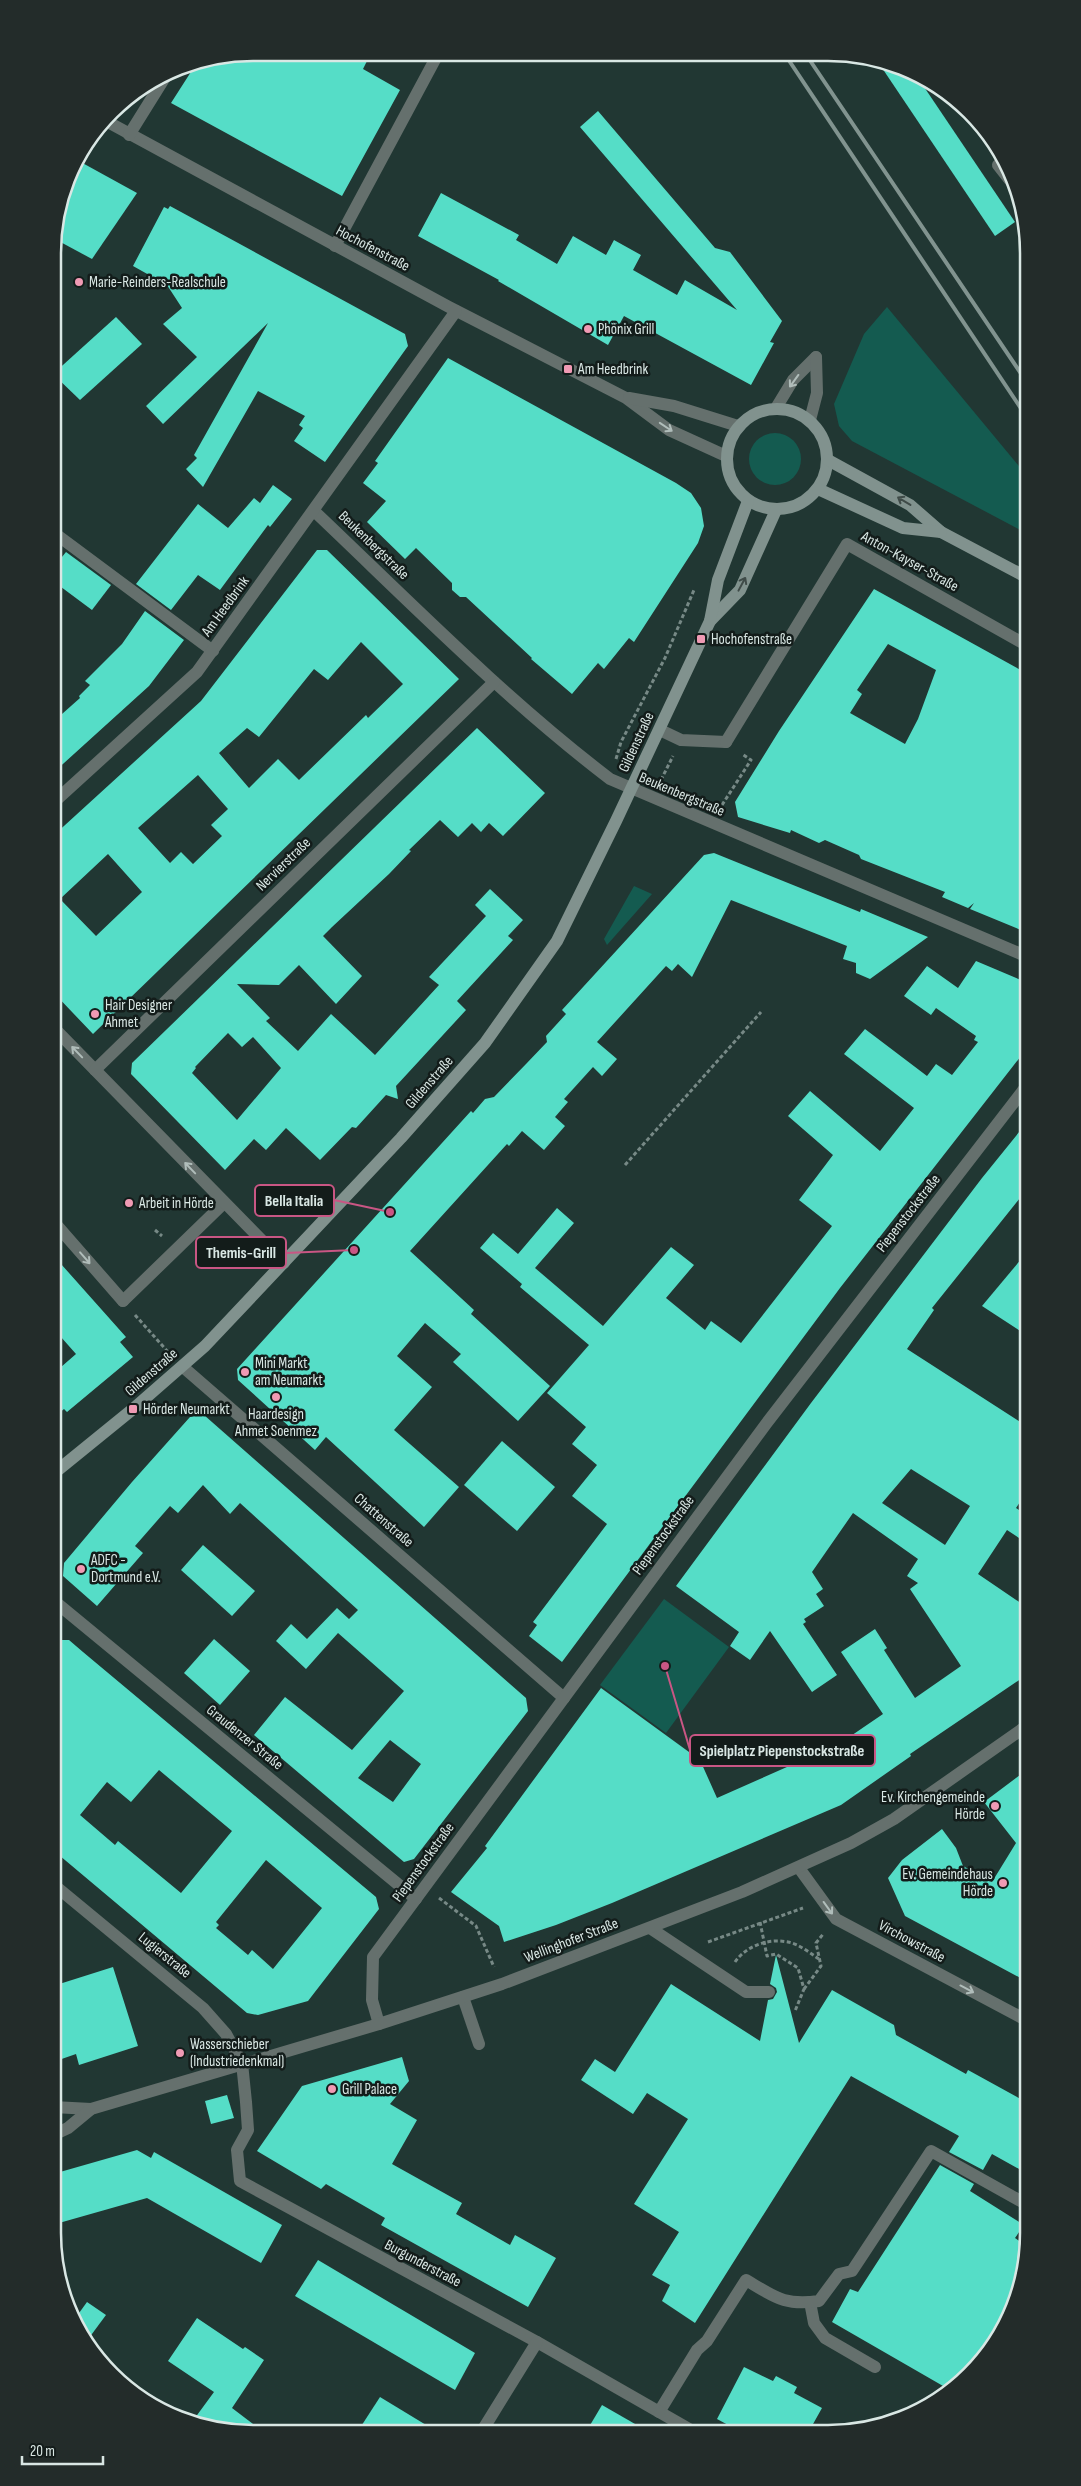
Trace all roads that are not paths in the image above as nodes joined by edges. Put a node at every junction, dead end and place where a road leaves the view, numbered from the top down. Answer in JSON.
{"nodes":[{"id":1,"x":434,"y":61,"type":"edge"},
{"id":2,"x":160,"y":85,"type":"edge"},
{"id":3,"x":111,"y":124,"type":"edge"},
{"id":4,"x":129,"y":135,"type":"junction"},
{"id":5,"x":335,"y":246,"type":"junction"},
{"id":6,"x":456,"y":311,"type":"junction"},
{"id":7,"x":626,"y":398,"type":"junction"},
{"id":8,"x":776,"y":408,"type":"junction"},
{"id":9,"x":810,"y":420,"type":"junction"},
{"id":10,"x":738,"y":426,"type":"junction"},
{"id":11,"x":726,"y":456,"type":"junction"},
{"id":12,"x":828,"y":460,"type":"junction"},
{"id":13,"x":818,"y":489,"type":"junction"},
{"id":14,"x":748,"y":501,"type":"junction"},
{"id":15,"x":776,"y":510,"type":"junction"},
{"id":16,"x":314,"y":511,"type":"junction"},
{"id":17,"x":941,"y":532,"type":"junction"},
{"id":18,"x":61,"y":538,"type":"edge"},
{"id":19,"x":1020,"y":574,"type":"edge"},
{"id":20,"x":710,"y":620,"type":"junction"},
{"id":21,"x":1020,"y":641,"type":"edge"},
{"id":22,"x":213,"y":651,"type":"junction"},
{"id":23,"x":494,"y":682,"type":"junction"},
{"id":24,"x":660,"y":730,"type":"junction"},
{"id":25,"x":631,"y":790,"type":"junction"},
{"id":26,"x":61,"y":796,"type":"edge"},
{"id":27,"x":1020,"y":954,"type":"edge"},
{"id":28,"x":61,"y":1035,"type":"edge"},
{"id":29,"x":94,"y":1070,"type":"junction"},
{"id":30,"x":1020,"y":1094,"type":"edge"},
{"id":31,"x":224,"y":1203,"type":"junction"},
{"id":32,"x":61,"y":1230,"type":"edge"},
{"id":33,"x":284,"y":1263,"type":"junction"},
{"id":34,"x":183,"y":1366,"type":"junction"},
{"id":35,"x":61,"y":1467,"type":"edge"},
{"id":36,"x":61,"y":1609,"type":"edge"},
{"id":37,"x":564,"y":1698,"type":"junction"},
{"id":38,"x":1020,"y":1732,"type":"edge"},
{"id":39,"x":799,"y":1868,"type":"junction"},
{"id":40,"x":61,"y":1891,"type":"edge"},
{"id":41,"x":416,"y":1899,"type":"junction"},
{"id":42,"x":650,"y":1928,"type":"junction"},
{"id":43,"x":769,"y":1992,"type":"dead end"},
{"id":44,"x":463,"y":1997,"type":"junction"},
{"id":45,"x":1020,"y":2017,"type":"edge"},
{"id":46,"x":379,"y":2024,"type":"junction"},
{"id":47,"x":479,"y":2044,"type":"dead end"},
{"id":48,"x":242,"y":2063,"type":"junction"},
{"id":49,"x":61,"y":2108,"type":"edge"},
{"id":50,"x":91,"y":2110,"type":"junction"},
{"id":51,"x":61,"y":2131,"type":"edge"},
{"id":52,"x":1020,"y":2201,"type":"edge"},
{"id":53,"x":810,"y":2302,"type":"junction"},
{"id":54,"x":537,"y":2342,"type":"junction"},
{"id":55,"x":875,"y":2367,"type":"dead end"},
{"id":56,"x":660,"y":2412,"type":"junction"},
{"id":57,"x":486,"y":2425,"type":"edge"},
{"id":58,"x":682,"y":2425,"type":"edge"}],
"edges":[{"from":1,"to":5,"type":"street"},
{"from":2,"to":4,"type":"street"},
{"from":3,"to":4,"type":"street","name":"Hochofenstraße"},
{"from":4,"to":5,"type":"street","name":"Hochofenstraße"},
{"from":5,"to":6,"type":"street","name":"Hochofenstraße"},
{"from":6,"to":7,"type":"street","name":"Hochofenstraße"},
{"from":6,"to":16,"type":"street","name":"Am Heedbrink"},
{"from":7,"to":10,"type":"street","name":"Hochofenstraße"},
{"from":7,"to":11,"type":"street","name":"Hochofenstraße","one_way":true},
{"from":8,"to":9,"type":"main road"},
{"from":9,"to":8,"type":"street","one_way":true},
{"from":8,"to":10,"type":"main road"},
{"from":9,"to":12,"type":"main road"},
{"from":10,"to":11,"type":"main road"},
{"from":11,"to":14,"type":"main road"},
{"from":12,"to":13,"type":"main road"},
{"from":17,"to":12,"type":"main road","one_way":true},
{"from":13,"to":15,"type":"main road"},
{"from":13,"to":17,"type":"main road"},
{"from":14,"to":15,"type":"main road"},
{"from":14,"to":20,"type":"main road","name":"Gildenstraße"},
{"from":20,"to":15,"type":"main road","name":"Gildenstraße","one_way":true},
{"from":16,"to":22,"type":"street","name":"Am Heedbrink"},
{"from":16,"to":23,"type":"street","name":"Beukenbergstraße"},
{"from":17,"to":19,"type":"main road"},
{"from":18,"to":22,"type":"street","name":"Am Heedbrink"},
{"from":20,"to":24,"type":"main road","name":"Gildenstraße"},
{"from":21,"to":24,"type":"street","name":"Anton-Kayser-Straße"},
{"from":22,"to":26,"type":"street","name":"Am Heedbrink"},
{"from":23,"to":25,"type":"street","name":"Beukenbergstraße"},
{"from":23,"to":29,"type":"street","name":"Nervierstraße"},
{"from":24,"to":25,"type":"main road","name":"Gildenstraße"},
{"from":25,"to":27,"type":"street","name":"Beukenbergstraße"},
{"from":25,"to":33,"type":"main road","name":"Gildenstraße"},
{"from":29,"to":28,"type":"street","one_way":true},
{"from":31,"to":29,"type":"street","one_way":true},
{"from":30,"to":37,"type":"street","name":"Piepenstockstraße"},
{"from":32,"to":31,"type":"street","one_way":true},
{"from":31,"to":33,"type":"street"},
{"from":33,"to":34,"type":"main road","name":"Gildenstraße"},
{"from":34,"to":35,"type":"main road","name":"Gildenstraße"},
{"from":34,"to":37,"type":"street","name":"Chattenstraße"},
{"from":36,"to":41,"type":"street","name":"Graudenzer Straße"},
{"from":37,"to":41,"type":"street","name":"Piepenstockstraße"},
{"from":38,"to":39,"type":"street","name":"Wellinghofer Straße"},
{"from":39,"to":42,"type":"street","name":"Wellinghofer Straße"},
{"from":39,"to":45,"type":"street","name":"Virchowstraße","one_way":true},
{"from":40,"to":48,"type":"street","name":"Lugierstraße"},
{"from":41,"to":46,"type":"street","name":"Piepenstockstraße"},
{"from":42,"to":43,"type":"street"},
{"from":42,"to":44,"type":"street","name":"Wellinghofer Straße"},
{"from":44,"to":46,"type":"street","name":"Wellinghofer Straße"},
{"from":44,"to":47,"type":"street"},
{"from":46,"to":48,"type":"street","name":"Wellinghofer Straße"},
{"from":48,"to":50,"type":"street","name":"Wellinghofer Straße"},
{"from":48,"to":54,"type":"street","name":"Burgunderstraße"},
{"from":49,"to":50,"type":"street","name":"Wellinghofer Straße"},
{"from":50,"to":51,"type":"street","name":"Wellinghofer Straße"},
{"from":52,"to":53,"type":"street"},
{"from":53,"to":55,"type":"street"},
{"from":53,"to":56,"type":"street"},
{"from":54,"to":56,"type":"street","name":"Burgunderstraße"},
{"from":54,"to":57,"type":"street"},
{"from":56,"to":58,"type":"street","name":"Burgunderstraße"}]}
